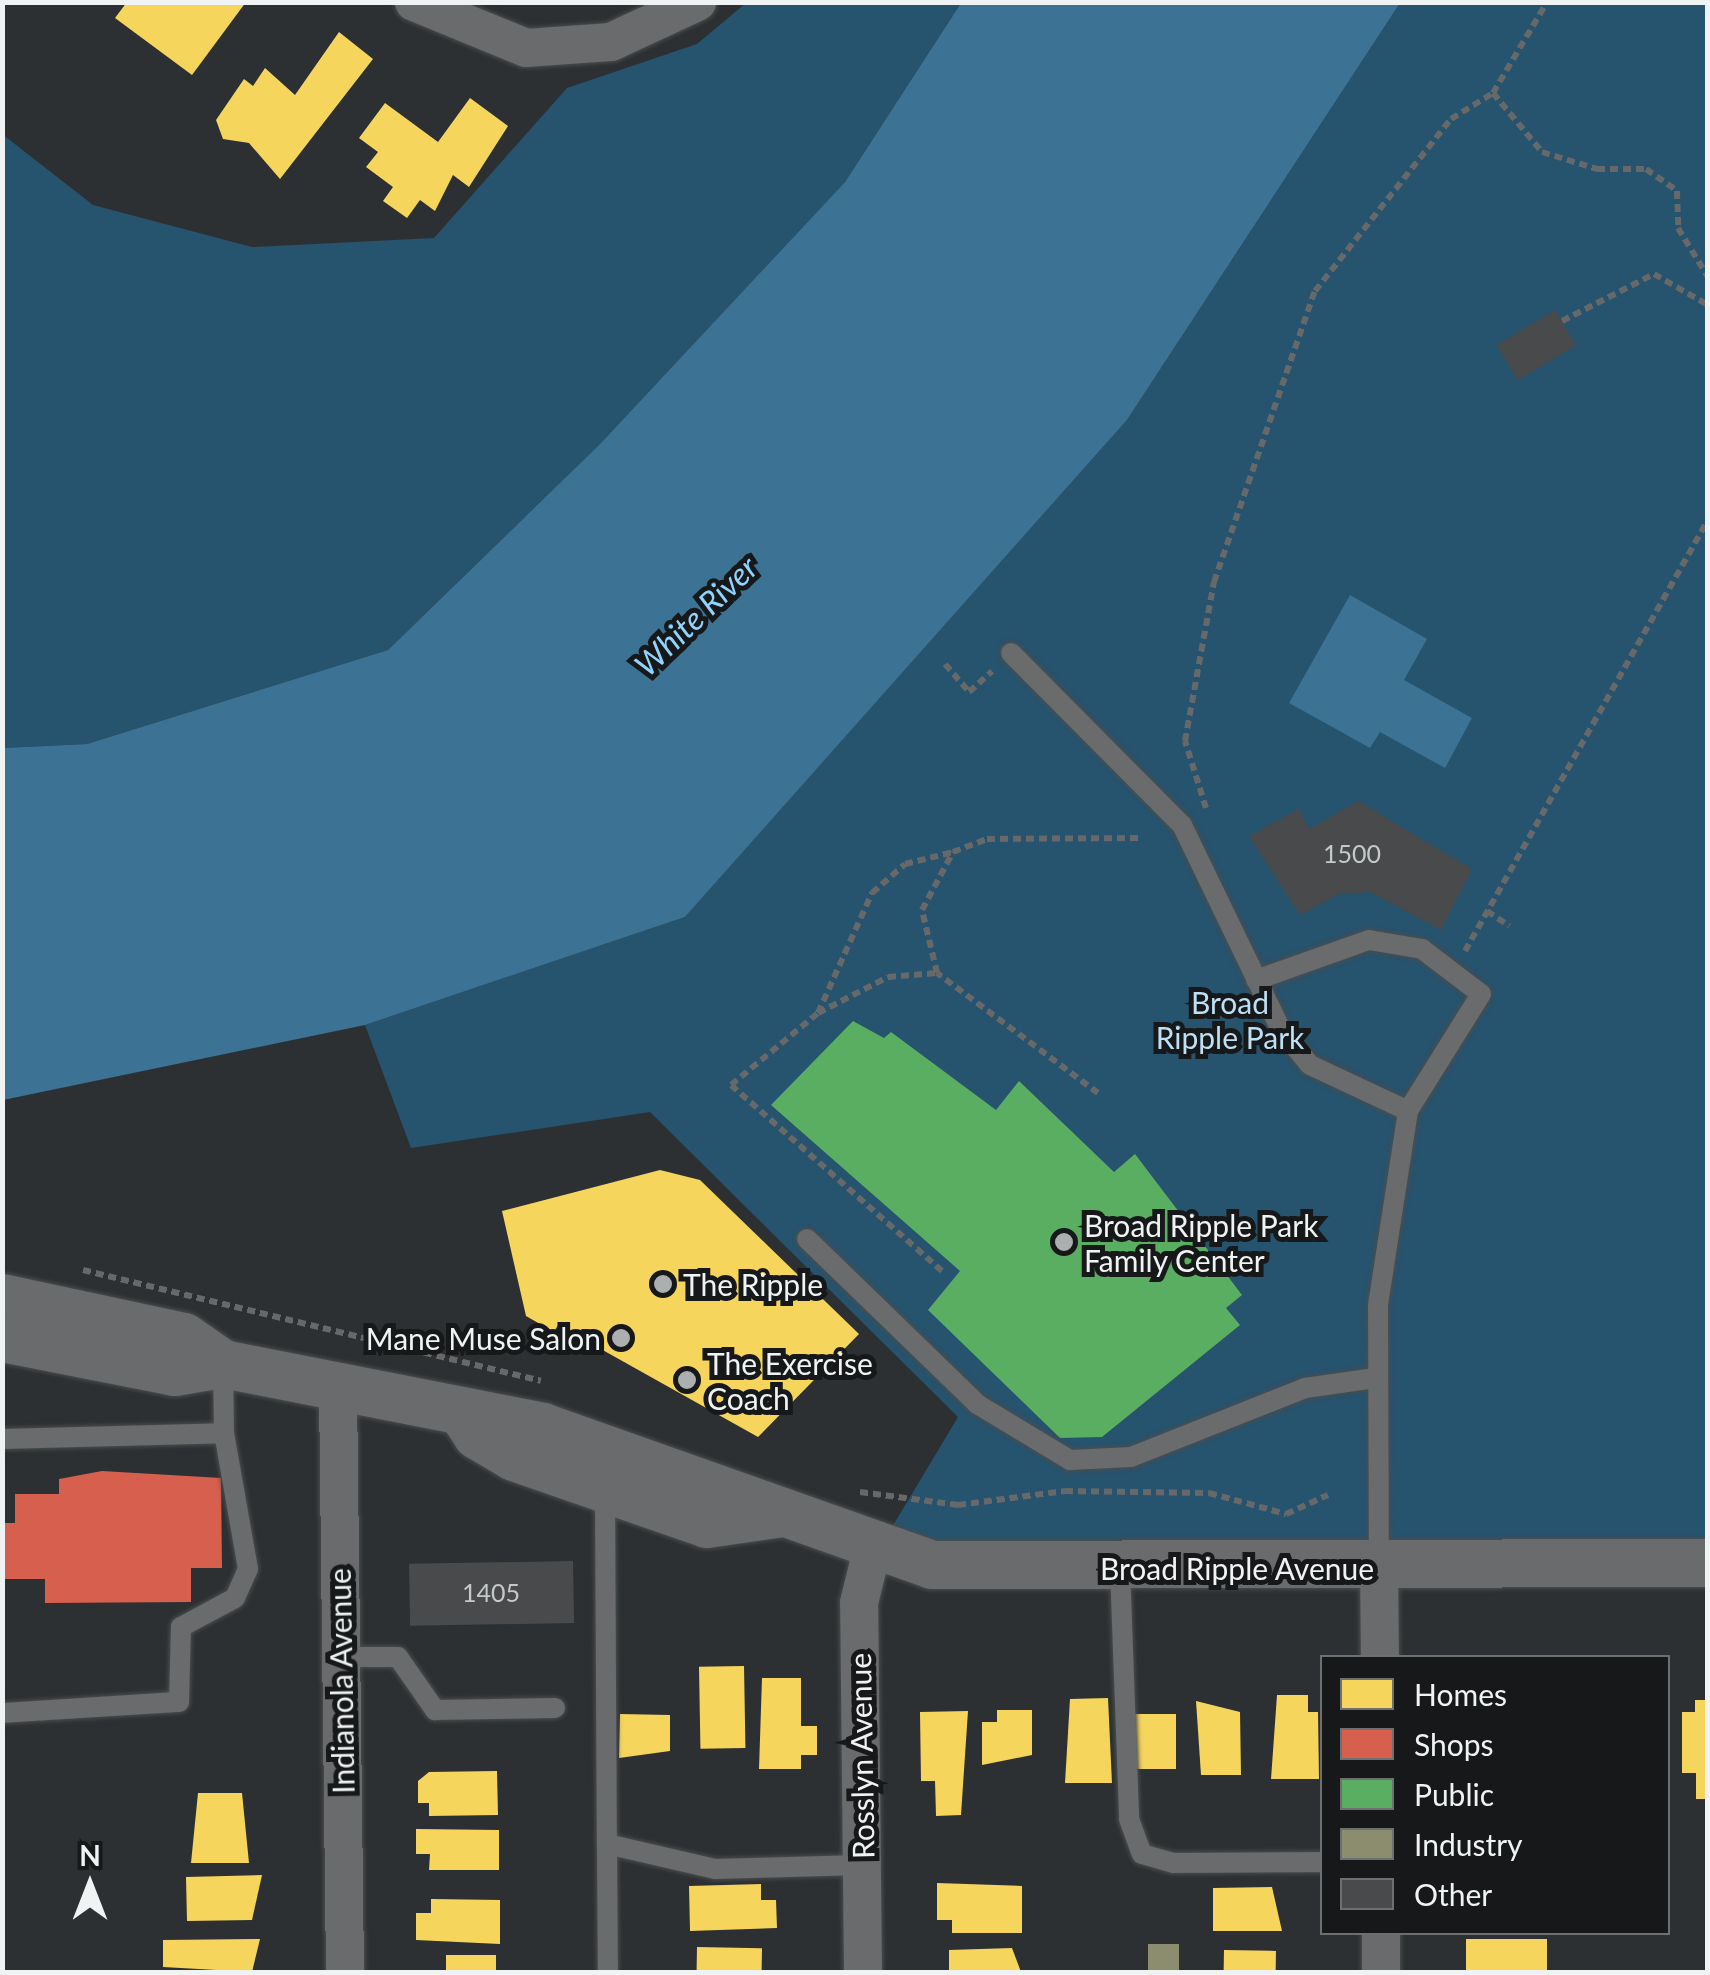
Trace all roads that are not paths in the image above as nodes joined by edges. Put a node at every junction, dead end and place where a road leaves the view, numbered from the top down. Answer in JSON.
{"nodes":[{"id":1,"x":414,"y":2,"type":"edge"},
{"id":2,"x":697,"y":2,"type":"edge"},
{"id":3,"x":1012,"y":653,"type":"road end"},
{"id":4,"x":1256,"y":980,"type":"junction"},
{"id":5,"x":1408,"y":1111,"type":"junction"},
{"id":6,"x":806,"y":1240,"type":"dead end"},
{"id":7,"x":2,"y":1298,"type":"edge"},
{"id":8,"x":2,"y":1338,"type":"edge"},
{"id":9,"x":223,"y":1364,"type":"junction"},
{"id":10,"x":1375,"y":1378,"type":"junction"},
{"id":11,"x":338,"y":1390,"type":"junction"},
{"id":12,"x":466,"y":1418,"type":"junction"},
{"id":13,"x":224,"y":1433,"type":"junction"},
{"id":14,"x":2,"y":1439,"type":"edge"},
{"id":15,"x":606,"y":1488,"type":"junction"},
{"id":16,"x":776,"y":1514,"type":"junction"},
{"id":17,"x":874,"y":1542,"type":"junction"},
{"id":18,"x":1708,"y":1563,"type":"edge"},
{"id":19,"x":1379,"y":1567,"type":"junction"},
{"id":20,"x":1120,"y":1568,"type":"junction"},
{"id":21,"x":1380,"y":1655,"type":"edge"},
{"id":22,"x":341,"y":1657,"type":"junction"},
{"id":23,"x":555,"y":1708,"type":"dead end"},
{"id":24,"x":2,"y":1713,"type":"edge"},
{"id":25,"x":607,"y":1844,"type":"junction"},
{"id":26,"x":1320,"y":1862,"type":"edge"},
{"id":27,"x":862,"y":1865,"type":"junction"},
{"id":28,"x":1381,"y":1935,"type":"edge"},
{"id":29,"x":345,"y":1972,"type":"edge"},
{"id":30,"x":608,"y":1972,"type":"edge"},
{"id":31,"x":863,"y":1972,"type":"edge"},
{"id":32,"x":1381,"y":1972,"type":"edge"}],
"edges":[{"from":1,"to":2,"type":"street"},
{"from":3,"to":4,"type":"lane"},
{"from":4,"to":5,"type":"lane"},
{"from":4,"to":5,"type":"lane"},
{"from":5,"to":10,"type":"lane"},
{"from":6,"to":10,"type":"lane"},
{"from":7,"to":9,"type":"street","name":"Broad Ripple Avenue"},
{"from":8,"to":9,"type":"street","name":"Broad Ripple Avenue"},
{"from":9,"to":11,"type":"street","name":"Broad Ripple Avenue"},
{"from":9,"to":13,"type":"lane"},
{"from":10,"to":19,"type":"lane"},
{"from":11,"to":12,"type":"street","name":"Broad Ripple Avenue"},
{"from":11,"to":22,"type":"street","name":"Indianola Avenue"},
{"from":12,"to":15,"type":"street","name":"Broad Ripple Avenue"},
{"from":12,"to":16,"type":"street","name":"Broad Ripple Avenue"},
{"from":13,"to":14,"type":"lane"},
{"from":13,"to":24,"type":"lane"},
{"from":15,"to":16,"type":"street","name":"Broad Ripple Avenue"},
{"from":15,"to":25,"type":"lane"},
{"from":16,"to":17,"type":"street","name":"Broad Ripple Avenue"},
{"from":17,"to":20,"type":"street","name":"Broad Ripple Avenue"},
{"from":17,"to":27,"type":"street","name":"Rosslyn Avenue"},
{"from":18,"to":19,"type":"street","name":"Broad Ripple Avenue"},
{"from":19,"to":20,"type":"street","name":"Broad Ripple Avenue"},
{"from":19,"to":21,"type":"street"},
{"from":20,"to":26,"type":"lane"},
{"from":22,"to":23,"type":"lane"},
{"from":22,"to":29,"type":"street","name":"Indianola Avenue"},
{"from":25,"to":27,"type":"lane"},
{"from":25,"to":30,"type":"lane"},
{"from":27,"to":31,"type":"street","name":"Rosslyn Avenue"},
{"from":28,"to":32,"type":"street"}]}
